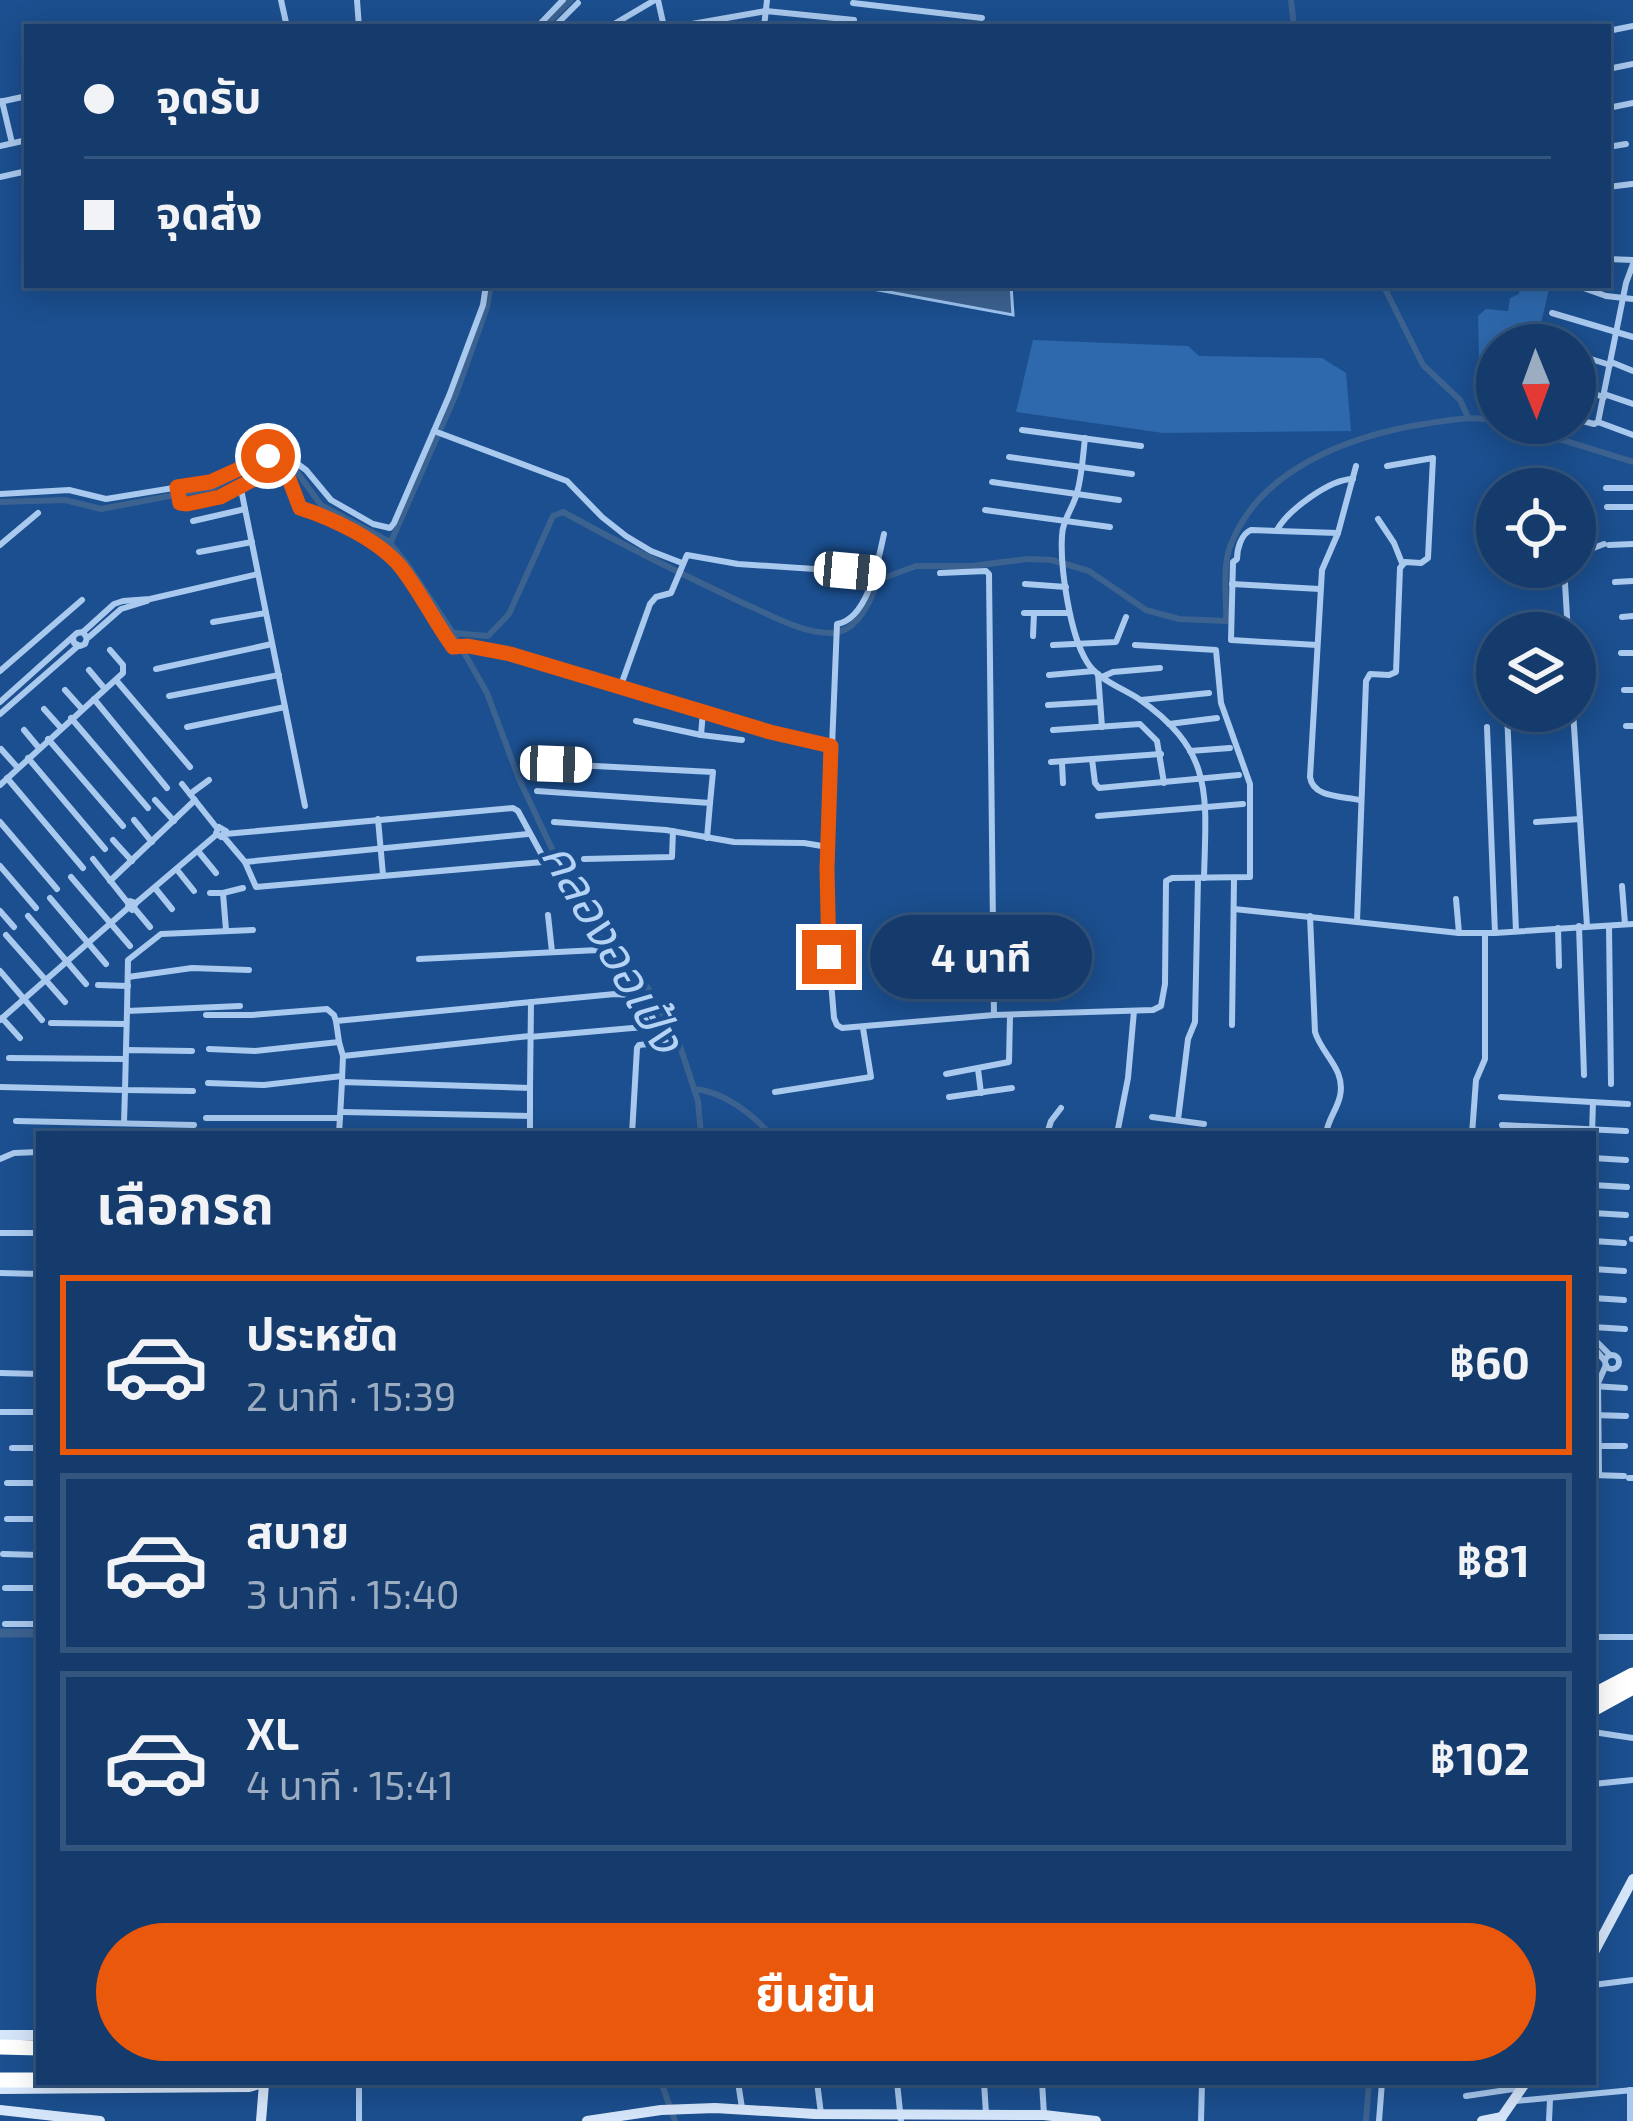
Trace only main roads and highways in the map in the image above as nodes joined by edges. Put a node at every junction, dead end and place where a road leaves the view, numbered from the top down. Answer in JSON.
{"nodes":[{"id":1,"x":1633,"y":1675,"type":"edge"},
{"id":2,"x":1633,"y":1687,"type":"edge"},
{"id":3,"x":1596,"y":1694,"type":"edge"},
{"id":4,"x":1596,"y":1706,"type":"edge"},
{"id":5,"x":0,"y":2047,"type":"edge"},
{"id":6,"x":36,"y":2048,"type":"edge"},
{"id":7,"x":33,"y":2080,"type":"edge"},
{"id":8,"x":0,"y":2084,"type":"edge"}],
"edges":[{"from":1,"to":3,"type":"highway"},
{"from":2,"to":4,"type":"highway"},
{"from":5,"to":6,"type":"highway"},
{"from":7,"to":8,"type":"highway"}]}
